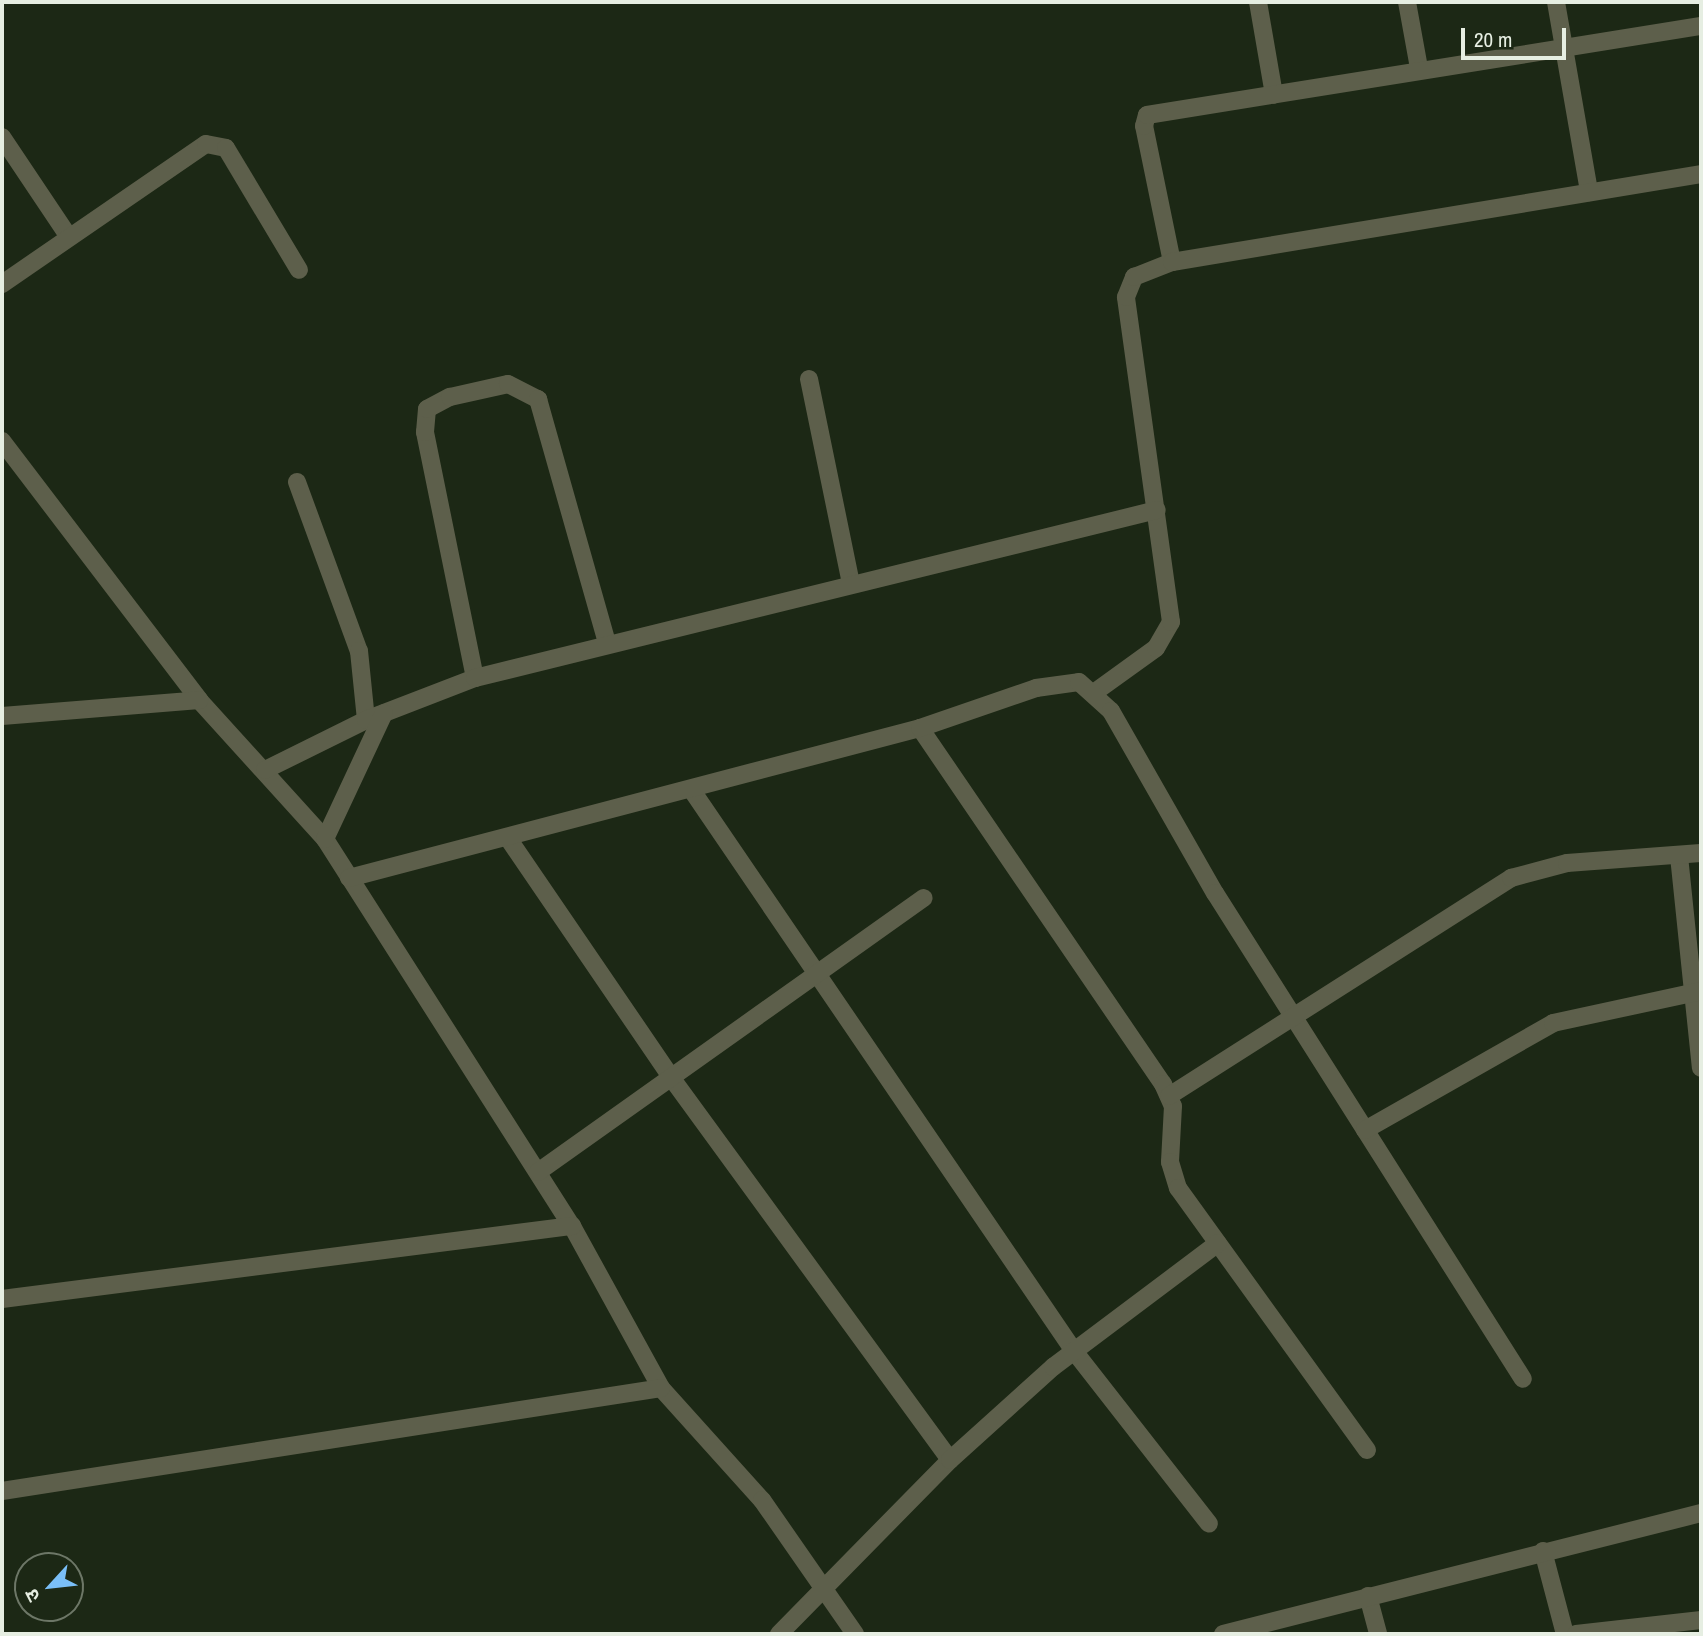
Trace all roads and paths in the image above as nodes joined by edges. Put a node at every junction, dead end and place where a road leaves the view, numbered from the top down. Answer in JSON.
{"nodes":[{"id":1,"x":1258,"y":2,"type":"edge"},
{"id":2,"x":1407,"y":2,"type":"edge"},
{"id":3,"x":1556,"y":2,"type":"edge"},
{"id":4,"x":1701,"y":26,"type":"edge"},
{"id":5,"x":1564,"y":48,"type":"junction"},
{"id":6,"x":1419,"y":68,"type":"junction"},
{"id":7,"x":1274,"y":95,"type":"junction"},
{"id":8,"x":2,"y":137,"type":"edge"},
{"id":9,"x":1701,"y":174,"type":"edge"},
{"id":10,"x":1589,"y":192,"type":"junction"},
{"id":11,"x":69,"y":237,"type":"junction"},
{"id":12,"x":1172,"y":262,"type":"junction"},
{"id":13,"x":299,"y":270,"type":"dead end"},
{"id":14,"x":2,"y":284,"type":"edge"},
{"id":15,"x":809,"y":379,"type":"dead end"},
{"id":16,"x":2,"y":441,"type":"edge"},
{"id":17,"x":297,"y":482,"type":"dead end"},
{"id":18,"x":1157,"y":510,"type":"junction"},
{"id":19,"x":852,"y":584,"type":"junction"},
{"id":20,"x":607,"y":643,"type":"junction"},
{"id":21,"x":475,"y":678,"type":"junction"},
{"id":22,"x":1095,"y":692,"type":"junction"},
{"id":23,"x":199,"y":699,"type":"junction"},
{"id":24,"x":384,"y":713,"type":"junction"},
{"id":25,"x":2,"y":716,"type":"edge"},
{"id":26,"x":366,"y":720,"type":"junction"},
{"id":27,"x":919,"y":728,"type":"junction"},
{"id":28,"x":265,"y":770,"type":"junction"},
{"id":29,"x":691,"y":789,"type":"junction"},
{"id":30,"x":325,"y":839,"type":"junction"},
{"id":31,"x":510,"y":841,"type":"junction"},
{"id":32,"x":1701,"y":853,"type":"edge"},
{"id":33,"x":1679,"y":856,"type":"junction"},
{"id":34,"x":349,"y":878,"type":"junction"},
{"id":35,"x":923,"y":898,"type":"dead end"},
{"id":36,"x":817,"y":978,"type":"junction"},
{"id":37,"x":1697,"y":991,"type":"edge"},
{"id":38,"x":1294,"y":1014,"type":"junction"},
{"id":39,"x":1701,"y":1068,"type":"edge"},
{"id":40,"x":673,"y":1080,"type":"junction"},
{"id":41,"x":1169,"y":1096,"type":"junction"},
{"id":42,"x":1365,"y":1130,"type":"junction"},
{"id":43,"x":538,"y":1172,"type":"junction"},
{"id":44,"x":572,"y":1226,"type":"junction"},
{"id":45,"x":1218,"y":1243,"type":"junction"},
{"id":46,"x":2,"y":1298,"type":"edge"},
{"id":47,"x":1074,"y":1351,"type":"junction"},
{"id":48,"x":1523,"y":1379,"type":"dead end"},
{"id":49,"x":662,"y":1388,"type":"junction"},
{"id":50,"x":1367,"y":1450,"type":"dead end"},
{"id":51,"x":950,"y":1460,"type":"junction"},
{"id":52,"x":2,"y":1491,"type":"edge"},
{"id":53,"x":1701,"y":1514,"type":"edge"},
{"id":54,"x":1209,"y":1524,"type":"dead end"},
{"id":55,"x":1543,"y":1551,"type":"junction"},
{"id":56,"x":824,"y":1585,"type":"junction"},
{"id":57,"x":1368,"y":1596,"type":"junction"},
{"id":58,"x":1701,"y":1620,"type":"edge"},
{"id":59,"x":779,"y":1634,"type":"edge"},
{"id":60,"x":855,"y":1634,"type":"edge"},
{"id":61,"x":1223,"y":1634,"type":"edge"},
{"id":62,"x":1378,"y":1634,"type":"edge"},
{"id":63,"x":1565,"y":1634,"type":"edge"},
{"id":64,"x":1576,"y":1634,"type":"edge"}],
"edges":[{"from":1,"to":7,"type":"street"},
{"from":2,"to":6,"type":"street"},
{"from":3,"to":5,"type":"street"},
{"from":4,"to":5,"type":"street"},
{"from":5,"to":6,"type":"street"},
{"from":5,"to":10,"type":"street"},
{"from":6,"to":7,"type":"street"},
{"from":7,"to":12,"type":"street"},
{"from":8,"to":11,"type":"street"},
{"from":9,"to":10,"type":"street"},
{"from":10,"to":12,"type":"street"},
{"from":11,"to":13,"type":"street"},
{"from":11,"to":14,"type":"street"},
{"from":12,"to":18,"type":"street"},
{"from":15,"to":19,"type":"street"},
{"from":16,"to":23,"type":"street"},
{"from":17,"to":26,"type":"street"},
{"from":18,"to":19,"type":"street"},
{"from":18,"to":22,"type":"street"},
{"from":19,"to":20,"type":"street"},
{"from":20,"to":21,"type":"street"},
{"from":20,"to":21,"type":"street"},
{"from":21,"to":24,"type":"street"},
{"from":22,"to":27,"type":"street"},
{"from":22,"to":38,"type":"street"},
{"from":23,"to":25,"type":"street"},
{"from":23,"to":28,"type":"street"},
{"from":24,"to":26,"type":"street"},
{"from":24,"to":30,"type":"street"},
{"from":26,"to":28,"type":"street"},
{"from":27,"to":29,"type":"street"},
{"from":27,"to":41,"type":"street"},
{"from":28,"to":30,"type":"street"},
{"from":29,"to":31,"type":"street"},
{"from":29,"to":36,"type":"street"},
{"from":30,"to":34,"type":"street"},
{"from":31,"to":34,"type":"street"},
{"from":31,"to":40,"type":"street"},
{"from":32,"to":33,"type":"street"},
{"from":33,"to":37,"type":"street"},
{"from":33,"to":38,"type":"street"},
{"from":34,"to":43,"type":"street"},
{"from":35,"to":36,"type":"street"},
{"from":36,"to":40,"type":"street"},
{"from":36,"to":47,"type":"street"},
{"from":37,"to":39,"type":"street"},
{"from":37,"to":42,"type":"street"},
{"from":38,"to":41,"type":"street"},
{"from":38,"to":42,"type":"street"},
{"from":40,"to":43,"type":"street"},
{"from":40,"to":51,"type":"street"},
{"from":41,"to":45,"type":"street"},
{"from":42,"to":48,"type":"street"},
{"from":43,"to":44,"type":"street"},
{"from":44,"to":46,"type":"street"},
{"from":44,"to":49,"type":"street"},
{"from":45,"to":47,"type":"street"},
{"from":45,"to":50,"type":"street"},
{"from":47,"to":51,"type":"street"},
{"from":47,"to":54,"type":"street"},
{"from":49,"to":52,"type":"street"},
{"from":49,"to":56,"type":"street"},
{"from":51,"to":56,"type":"street"},
{"from":53,"to":55,"type":"street"},
{"from":55,"to":57,"type":"street"},
{"from":55,"to":63,"type":"street"},
{"from":56,"to":59,"type":"street"},
{"from":56,"to":60,"type":"street"},
{"from":57,"to":61,"type":"street"},
{"from":57,"to":62,"type":"street"},
{"from":58,"to":64,"type":"street"}]}
